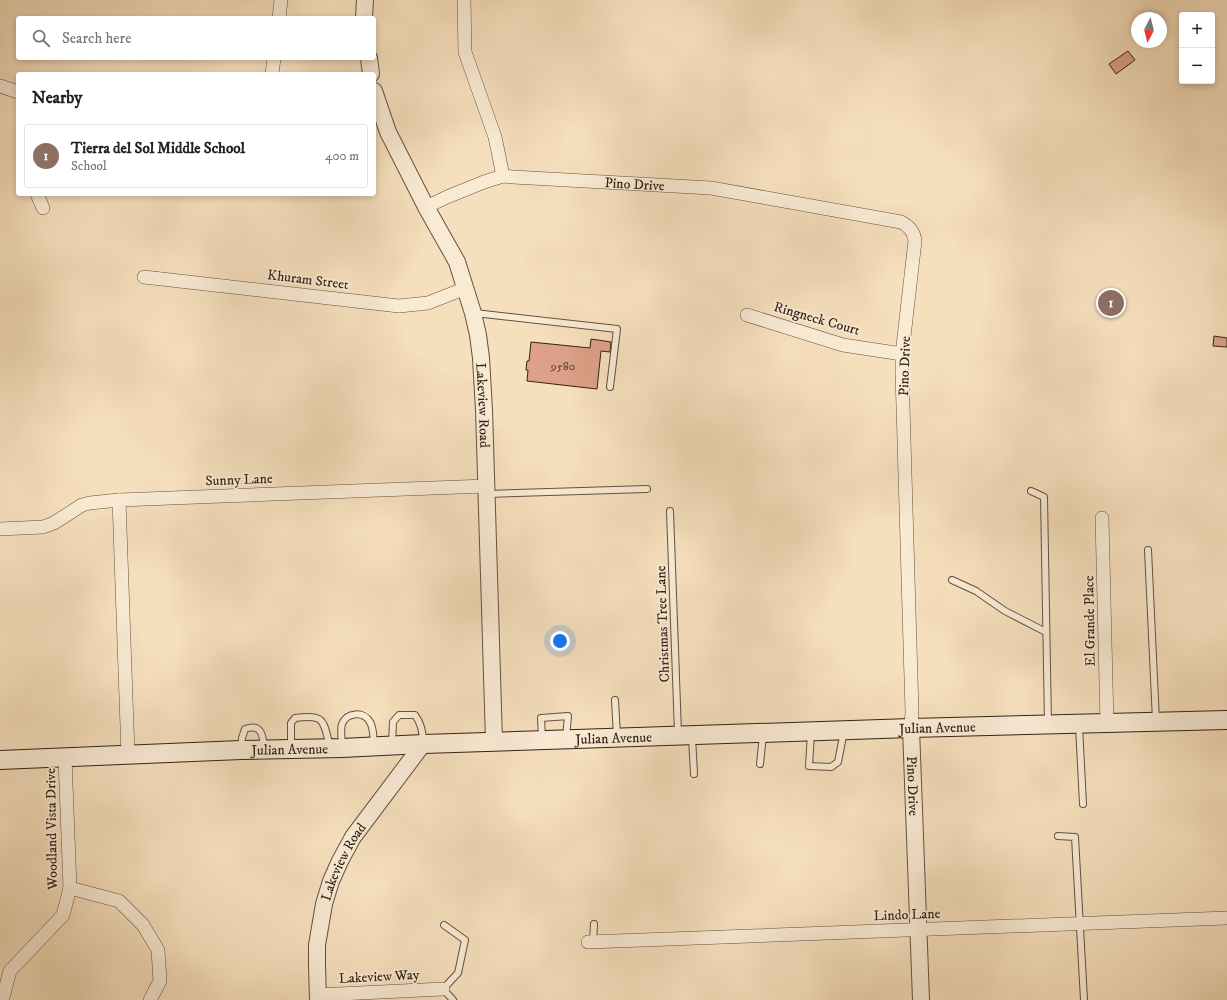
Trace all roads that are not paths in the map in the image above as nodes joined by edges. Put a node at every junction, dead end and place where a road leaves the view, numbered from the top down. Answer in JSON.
{"nodes":[{"id":1,"x":281,"y":0,"type":"edge"},
{"id":2,"x":365,"y":0,"type":"edge"},
{"id":3,"x":464,"y":0,"type":"edge"},
{"id":4,"x":279,"y":16,"type":"edge"},
{"id":5,"x":364,"y":16,"type":"edge"},
{"id":6,"x":274,"y":60,"type":"edge"},
{"id":7,"x":369,"y":60,"type":"edge"},
{"id":8,"x":272,"y":72,"type":"edge"},
{"id":9,"x":371,"y":72,"type":"edge"},
{"id":10,"x":0,"y":86,"type":"edge"},
{"id":11,"x":16,"y":91,"type":"edge"},
{"id":12,"x":376,"y":103,"type":"edge"},
{"id":13,"x":379,"y":122,"type":"edge"},
{"id":14,"x":503,"y":176,"type":"junction"},
{"id":15,"x":38,"y":196,"type":"edge"},
{"id":16,"x":426,"y":207,"type":"junction"},
{"id":17,"x":43,"y":208,"type":"dead end"},
{"id":18,"x":144,"y":277,"type":"dead end"},
{"id":19,"x":466,"y":288,"type":"junction"},
{"id":20,"x":473,"y":313,"type":"junction"},
{"id":21,"x":747,"y":315,"type":"dead end"},
{"id":22,"x":902,"y":354,"type":"junction"},
{"id":23,"x":610,"y":387,"type":"dead end"},
{"id":24,"x":647,"y":489,"type":"dead end"},
{"id":25,"x":486,"y":490,"type":"junction"},
{"id":26,"x":1031,"y":491,"type":"dead end"},
{"id":27,"x":119,"y":500,"type":"junction"},
{"id":28,"x":670,"y":511,"type":"dead end"},
{"id":29,"x":1102,"y":518,"type":"dead end"},
{"id":30,"x":0,"y":529,"type":"edge"},
{"id":31,"x":1148,"y":550,"type":"dead end"},
{"id":32,"x":952,"y":580,"type":"dead end"},
{"id":33,"x":1046,"y":632,"type":"junction"},
{"id":34,"x":615,"y":700,"type":"dead end"},
{"id":35,"x":1227,"y":720,"type":"edge"},
{"id":36,"x":1156,"y":722,"type":"junction"},
{"id":37,"x":1079,"y":724,"type":"junction"},
{"id":38,"x":1108,"y":724,"type":"junction"},
{"id":39,"x":1048,"y":725,"type":"junction"},
{"id":40,"x":911,"y":728,"type":"junction"},
{"id":41,"x":844,"y":731,"type":"junction"},
{"id":42,"x":811,"y":732,"type":"junction"},
{"id":43,"x":763,"y":733,"type":"junction"},
{"id":44,"x":685,"y":736,"type":"junction"},
{"id":45,"x":617,"y":738,"type":"junction"},
{"id":46,"x":494,"y":741,"type":"junction"},
{"id":47,"x":423,"y":744,"type":"junction"},
{"id":48,"x":383,"y":746,"type":"junction"},
{"id":49,"x":336,"y":748,"type":"junction"},
{"id":50,"x":290,"y":749,"type":"junction"},
{"id":51,"x":241,"y":750,"type":"junction"},
{"id":52,"x":264,"y":750,"type":"junction"},
{"id":53,"x":128,"y":755,"type":"junction"},
{"id":54,"x":65,"y":758,"type":"junction"},
{"id":55,"x":0,"y":760,"type":"edge"},
{"id":56,"x":760,"y":764,"type":"dead end"},
{"id":57,"x":694,"y":774,"type":"dead end"},
{"id":58,"x":1083,"y":804,"type":"dead end"},
{"id":59,"x":1058,"y":836,"type":"dead end"},
{"id":60,"x":70,"y":888,"type":"junction"},
{"id":61,"x":1227,"y":918,"type":"edge"},
{"id":62,"x":594,"y":924,"type":"dead end"},
{"id":63,"x":1081,"y":924,"type":"junction"},
{"id":64,"x":444,"y":925,"type":"dead end"},
{"id":65,"x":917,"y":930,"type":"junction"},
{"id":66,"x":591,"y":942,"type":"joint"},
{"id":67,"x":443,"y":989,"type":"junction"},
{"id":68,"x":3,"y":996,"type":"dead end"},
{"id":69,"x":318,"y":998,"type":"edge"},
{"id":70,"x":150,"y":1000,"type":"edge"},
{"id":71,"x":453,"y":1000,"type":"edge"},
{"id":72,"x":920,"y":1000,"type":"edge"},
{"id":73,"x":1084,"y":1000,"type":"edge"}],
"edges":[{"from":1,"to":4,"type":"street"},
{"from":2,"to":5,"type":"street"},
{"from":3,"to":14,"type":"street"},
{"from":6,"to":8,"type":"street"},
{"from":7,"to":9,"type":"street"},
{"from":10,"to":11,"type":"street"},
{"from":12,"to":13,"type":"street","name":"Lakeview Road"},
{"from":13,"to":16,"type":"street","name":"Lakeview Road"},
{"from":14,"to":16,"type":"street","name":"Pino Drive"},
{"from":14,"to":22,"type":"street","name":"Pino Drive"},
{"from":15,"to":17,"type":"street"},
{"from":16,"to":19,"type":"street","name":"Lakeview Road"},
{"from":18,"to":19,"type":"street","name":"Khuram Street"},
{"from":19,"to":20,"type":"street","name":"Lakeview Road"},
{"from":20,"to":23,"type":"lane"},
{"from":20,"to":25,"type":"street","name":"Lakeview Road"},
{"from":21,"to":22,"type":"street","name":"Ringneck Court"},
{"from":22,"to":40,"type":"street","name":"Pino Drive"},
{"from":24,"to":25,"type":"lane"},
{"from":25,"to":27,"type":"street","name":"Sunny Lane"},
{"from":25,"to":46,"type":"street","name":"Lakeview Road"},
{"from":26,"to":33,"type":"lane"},
{"from":27,"to":30,"type":"street","name":"Sunny Lane"},
{"from":27,"to":53,"type":"street"},
{"from":28,"to":44,"type":"lane","name":"Christmas Tree Lane"},
{"from":29,"to":38,"type":"street","name":"El Grande Place"},
{"from":31,"to":36,"type":"lane"},
{"from":32,"to":33,"type":"lane"},
{"from":33,"to":39,"type":"lane"},
{"from":34,"to":45,"type":"lane"},
{"from":35,"to":36,"type":"main road","name":"Julian Avenue"},
{"from":36,"to":38,"type":"main road","name":"Julian Avenue"},
{"from":37,"to":38,"type":"main road","name":"Julian Avenue"},
{"from":37,"to":39,"type":"main road","name":"Julian Avenue"},
{"from":37,"to":58,"type":"lane"},
{"from":39,"to":40,"type":"main road","name":"Julian Avenue"},
{"from":40,"to":41,"type":"main road","name":"Julian Avenue"},
{"from":40,"to":65,"type":"street","name":"Pino Drive"},
{"from":41,"to":42,"type":"main road","name":"Julian Avenue"},
{"from":41,"to":42,"type":"lane"},
{"from":42,"to":43,"type":"main road","name":"Julian Avenue"},
{"from":43,"to":44,"type":"main road","name":"Julian Avenue"},
{"from":43,"to":56,"type":"lane"},
{"from":44,"to":45,"type":"main road","name":"Julian Avenue"},
{"from":44,"to":57,"type":"lane","name":"Christmas Tree Lane"},
{"from":45,"to":46,"type":"main road","name":"Julian Avenue"},
{"from":46,"to":47,"type":"main road","name":"Julian Avenue"},
{"from":47,"to":48,"type":"main road","name":"Julian Avenue"},
{"from":47,"to":48,"type":"lane"},
{"from":47,"to":69,"type":"street","name":"Lakeview Road"},
{"from":48,"to":49,"type":"main road","name":"Julian Avenue"},
{"from":48,"to":49,"type":"lane"},
{"from":49,"to":50,"type":"main road","name":"Julian Avenue"},
{"from":49,"to":50,"type":"lane"},
{"from":50,"to":52,"type":"main road","name":"Julian Avenue"},
{"from":51,"to":52,"type":"main road","name":"Julian Avenue"},
{"from":51,"to":52,"type":"lane"},
{"from":51,"to":53,"type":"main road","name":"Julian Avenue"},
{"from":53,"to":54,"type":"main road","name":"Julian Avenue"},
{"from":54,"to":55,"type":"main road","name":"Julian Avenue"},
{"from":54,"to":60,"type":"street","name":"Woodland Vista Drive"},
{"from":59,"to":63,"type":"lane"},
{"from":60,"to":68,"type":"street","name":"Woodland Vista Drive"},
{"from":60,"to":70,"type":"street"},
{"from":61,"to":63,"type":"street","name":"Lindo Lane"},
{"from":62,"to":66,"type":"lane"},
{"from":63,"to":65,"type":"street","name":"Lindo Lane"},
{"from":63,"to":73,"type":"lane"},
{"from":64,"to":67,"type":"lane"},
{"from":65,"to":66,"type":"street","name":"Lindo Lane"},
{"from":65,"to":72,"type":"street","name":"Pino Drive"},
{"from":67,"to":69,"type":"street","name":"Lakeview Way"},
{"from":67,"to":71,"type":"lane"}]}
